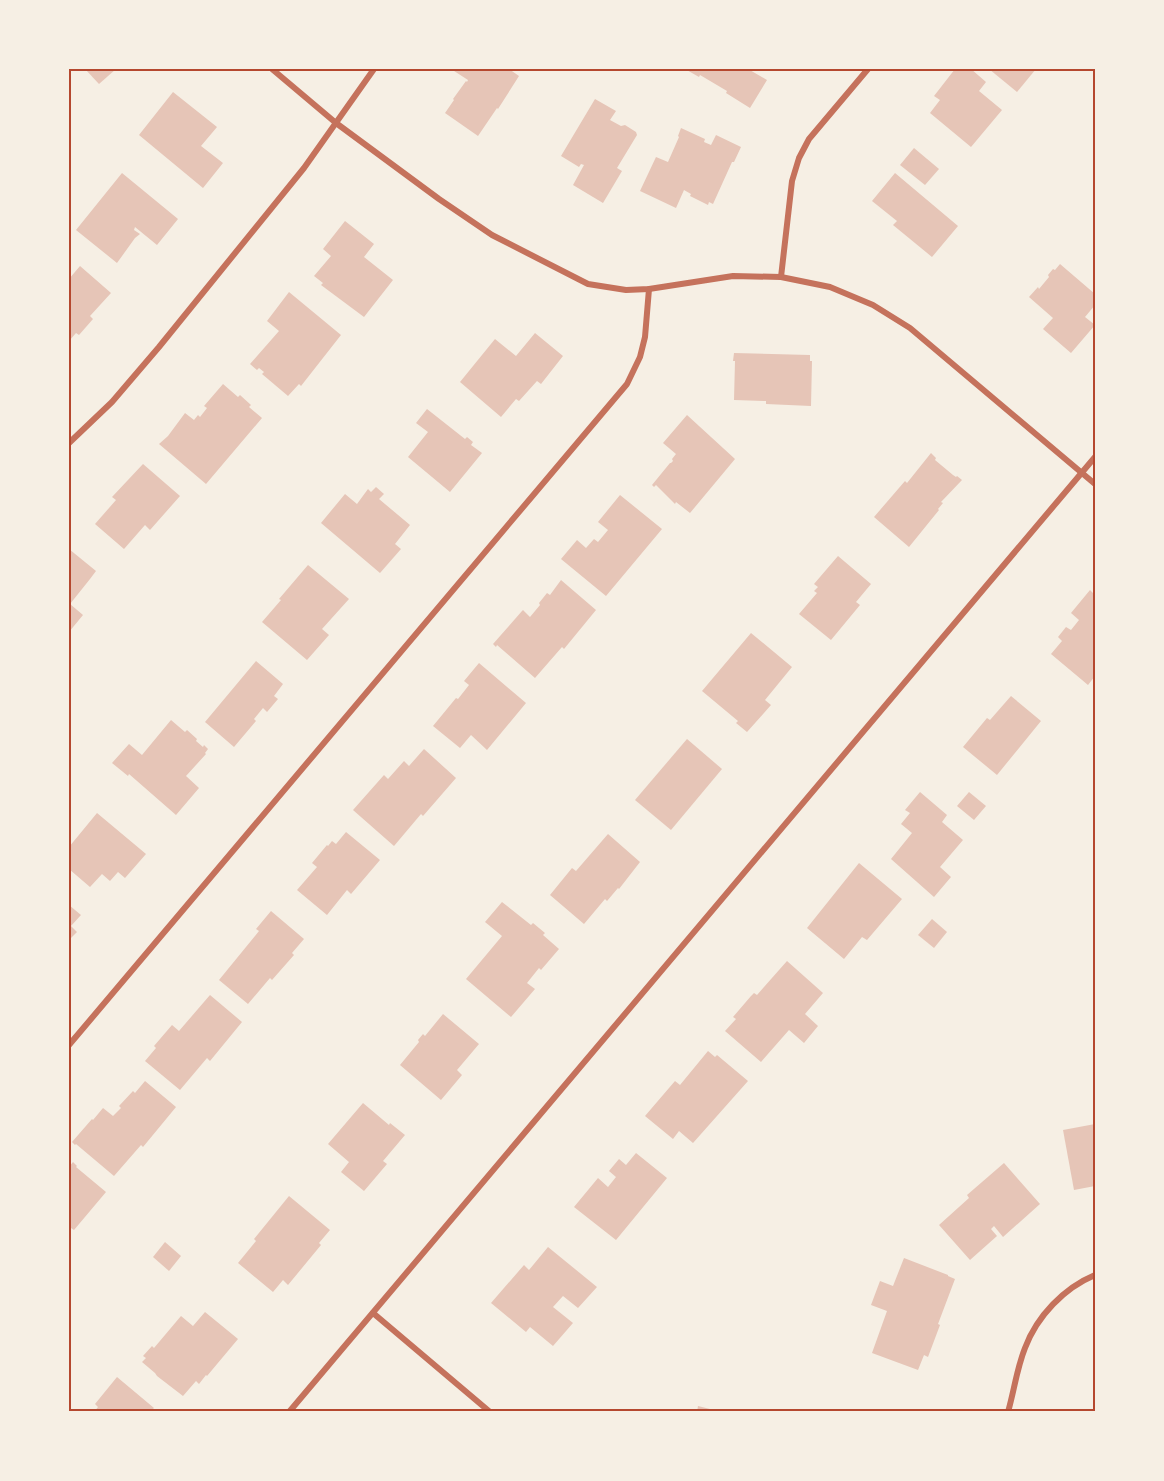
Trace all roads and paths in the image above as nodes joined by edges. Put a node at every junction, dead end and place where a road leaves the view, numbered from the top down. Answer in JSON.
{"nodes":[{"id":1,"x":272,"y":69,"type":"edge"},
{"id":2,"x":374,"y":69,"type":"edge"},
{"id":3,"x":868,"y":69,"type":"edge"},
{"id":4,"x":336,"y":123,"type":"junction"},
{"id":5,"x":781,"y":277,"type":"junction"},
{"id":6,"x":649,"y":289,"type":"junction"},
{"id":7,"x":69,"y":443,"type":"edge"},
{"id":8,"x":1095,"y":457,"type":"edge"},
{"id":9,"x":1082,"y":473,"type":"junction"},
{"id":10,"x":1095,"y":484,"type":"edge"},
{"id":11,"x":69,"y":1046,"type":"edge"},
{"id":12,"x":1095,"y":1275,"type":"edge"},
{"id":13,"x":373,"y":1313,"type":"junction"},
{"id":14,"x":289,"y":1412,"type":"edge"},
{"id":15,"x":490,"y":1412,"type":"edge"},
{"id":16,"x":1008,"y":1412,"type":"edge"}],
"edges":[{"from":1,"to":4,"type":"street"},
{"from":2,"to":4,"type":"street"},
{"from":3,"to":5,"type":"street"},
{"from":4,"to":6,"type":"street"},
{"from":4,"to":7,"type":"street"},
{"from":5,"to":6,"type":"street"},
{"from":5,"to":9,"type":"street"},
{"from":6,"to":11,"type":"street"},
{"from":8,"to":9,"type":"street"},
{"from":9,"to":10,"type":"street"},
{"from":9,"to":13,"type":"street"},
{"from":12,"to":16,"type":"street"},
{"from":13,"to":14,"type":"street"},
{"from":13,"to":15,"type":"street"}]}
